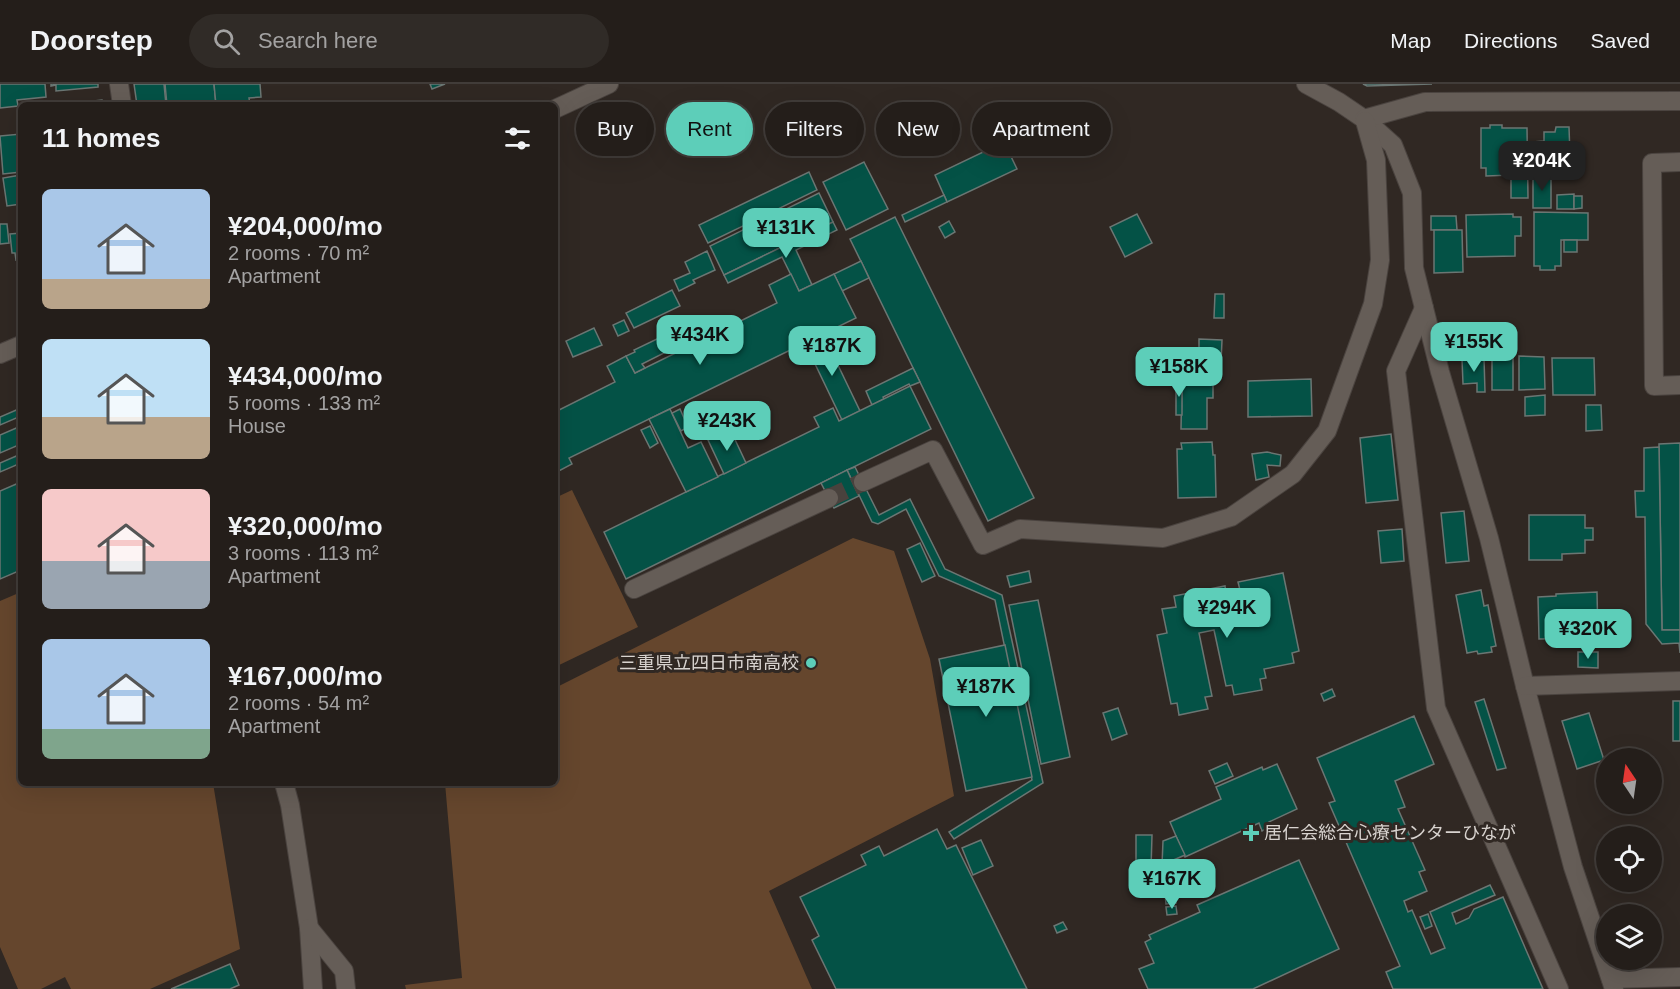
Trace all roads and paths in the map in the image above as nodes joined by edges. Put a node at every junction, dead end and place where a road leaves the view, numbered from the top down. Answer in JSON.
{"nodes":[{"id":1,"x":119,"y":84,"type":"edge"},
{"id":2,"x":609,"y":84,"type":"edge"},
{"id":3,"x":1306,"y":84,"type":"edge"},
{"id":4,"x":1680,"y":101,"type":"edge"},
{"id":5,"x":122,"y":102,"type":"edge"},
{"id":6,"x":558,"y":108,"type":"edge"},
{"id":7,"x":1364,"y":119,"type":"junction"},
{"id":8,"x":1680,"y":162,"type":"edge"},
{"id":9,"x":1424,"y":308,"type":"junction"},
{"id":10,"x":18,"y":346,"type":"edge"},
{"id":11,"x":0,"y":354,"type":"edge"},
{"id":12,"x":1680,"y":385,"type":"edge"},
{"id":13,"x":863,"y":482,"type":"tunnel mouth"},
{"id":14,"x":829,"y":498,"type":"tunnel mouth"},
{"id":15,"x":634,"y":589,"type":"dead end"},
{"id":16,"x":1680,"y":681,"type":"edge"},
{"id":17,"x":1525,"y":686,"type":"junction"},
{"id":18,"x":285,"y":786,"type":"edge"},
{"id":19,"x":309,"y":928,"type":"junction"},
{"id":20,"x":1680,"y":977,"type":"edge"},
{"id":21,"x":1612,"y":984,"type":"edge"},
{"id":22,"x":313,"y":989,"type":"edge"},
{"id":23,"x":346,"y":989,"type":"edge"},
{"id":24,"x":1559,"y":989,"type":"edge"}],
"edges":[{"from":1,"to":5,"type":"street"},
{"from":2,"to":6,"type":"street"},
{"from":3,"to":7,"type":"street"},
{"from":4,"to":7,"type":"street"},
{"from":7,"to":9,"type":"street"},
{"from":7,"to":13,"type":"street"},
{"from":8,"to":12,"type":"street"},
{"from":9,"to":17,"type":"street"},
{"from":9,"to":24,"type":"street"},
{"from":10,"to":11,"type":"street"},
{"from":14,"to":15,"type":"street"},
{"from":16,"to":17,"type":"street"},
{"from":17,"to":21,"type":"street"},
{"from":18,"to":19,"type":"street"},
{"from":19,"to":22,"type":"street"},
{"from":19,"to":23,"type":"street"},
{"from":20,"to":21,"type":"street"}]}
